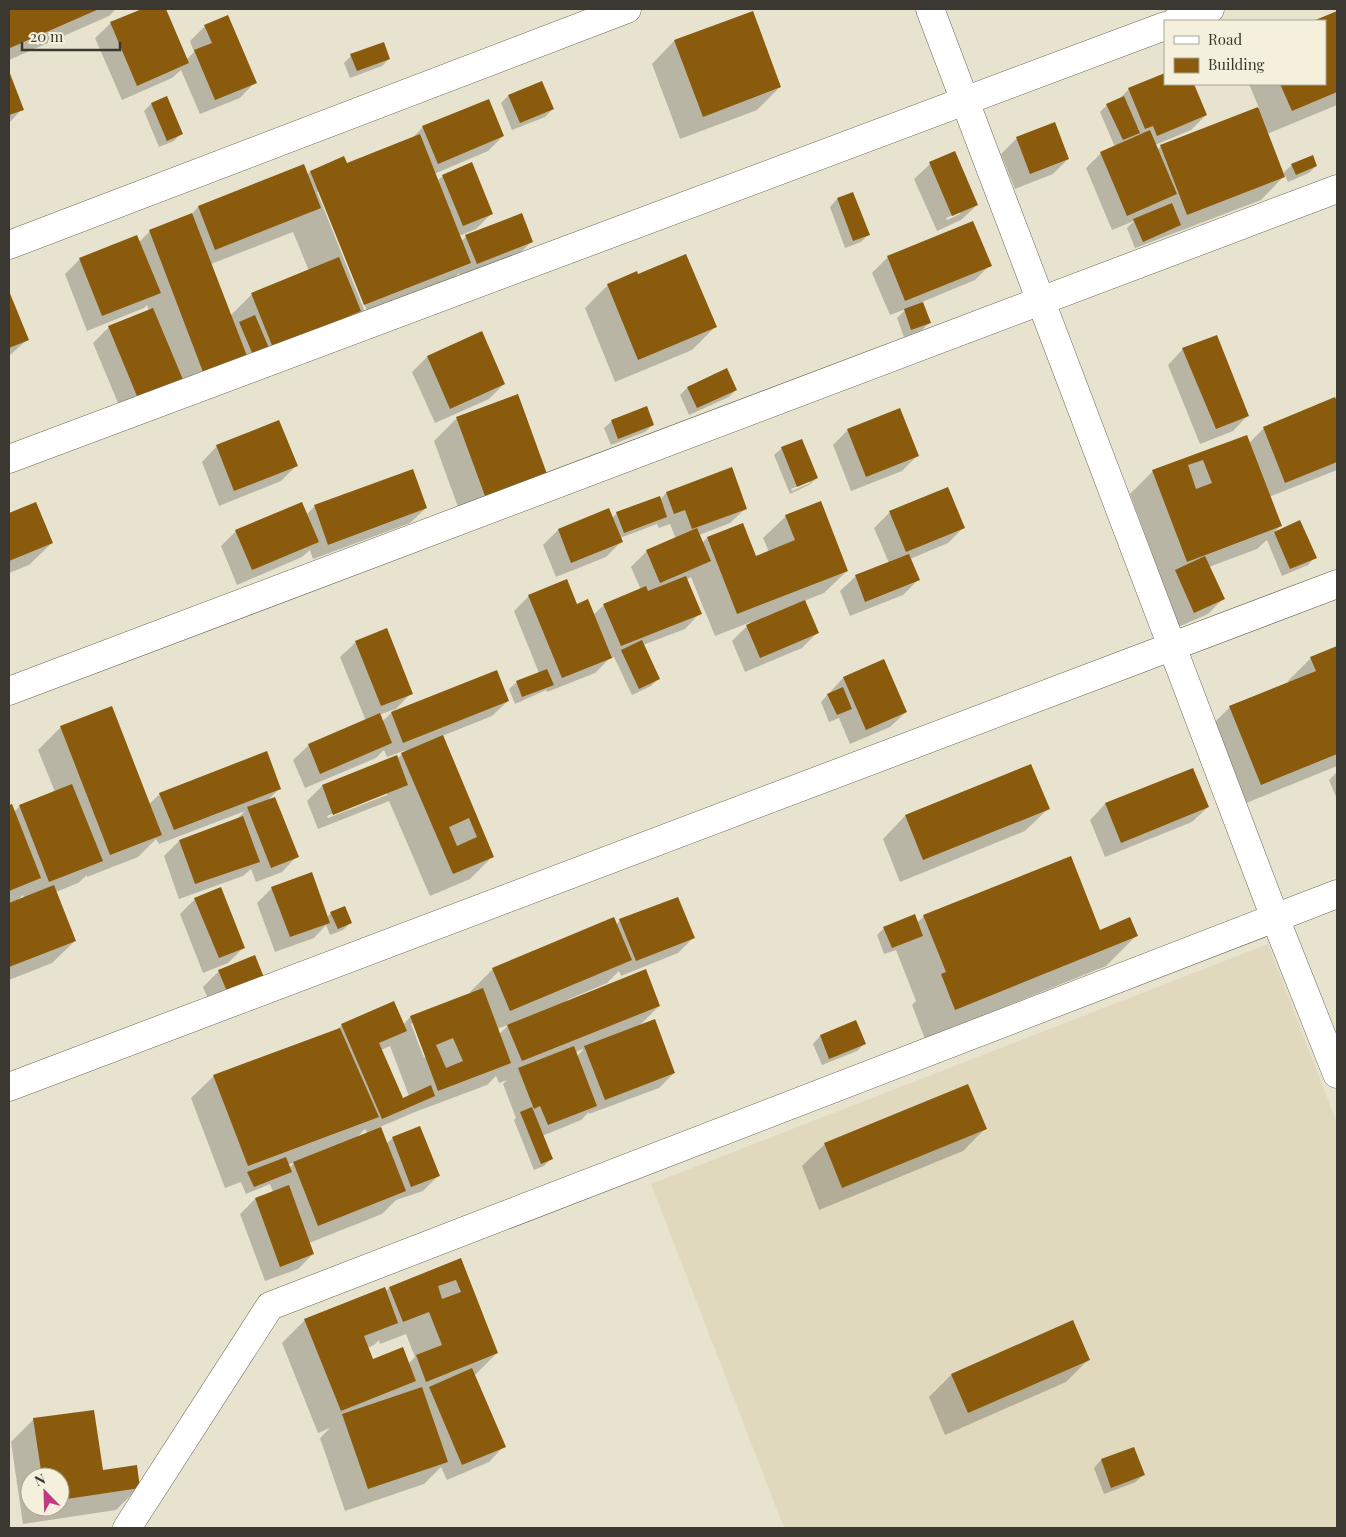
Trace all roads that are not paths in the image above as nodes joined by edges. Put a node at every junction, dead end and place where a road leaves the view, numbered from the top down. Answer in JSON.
{"nodes":[{"id":1,"x":627,"y":9,"type":"edge"},
{"id":2,"x":930,"y":9,"type":"edge"},
{"id":3,"x":1210,"y":9,"type":"edge"},
{"id":4,"x":1179,"y":20,"type":"edge"},
{"id":5,"x":1164,"y":26,"type":"edge"},
{"id":6,"x":965,"y":100,"type":"junction"},
{"id":7,"x":1337,"y":190,"type":"edge"},
{"id":8,"x":9,"y":245,"type":"edge"},
{"id":9,"x":1041,"y":301,"type":"junction"},
{"id":10,"x":9,"y":459,"type":"edge"},
{"id":11,"x":1337,"y":584,"type":"edge"},
{"id":12,"x":1172,"y":646,"type":"junction"},
{"id":13,"x":9,"y":691,"type":"edge"},
{"id":14,"x":1337,"y":894,"type":"edge"},
{"id":15,"x":1275,"y":918,"type":"junction"},
{"id":16,"x":1337,"y":1074,"type":"edge"},
{"id":17,"x":9,"y":1087,"type":"edge"},
{"id":18,"x":127,"y":1528,"type":"edge"}],
"edges":[{"from":1,"to":8,"type":"street"},
{"from":2,"to":6,"type":"street"},
{"from":3,"to":4,"type":"street"},
{"from":5,"to":6,"type":"street"},
{"from":6,"to":9,"type":"street"},
{"from":6,"to":10,"type":"street"},
{"from":7,"to":9,"type":"street"},
{"from":9,"to":12,"type":"street"},
{"from":9,"to":13,"type":"street"},
{"from":11,"to":12,"type":"street"},
{"from":12,"to":15,"type":"street"},
{"from":12,"to":17,"type":"street"},
{"from":14,"to":15,"type":"street"},
{"from":15,"to":16,"type":"street"},
{"from":15,"to":18,"type":"street"}]}
